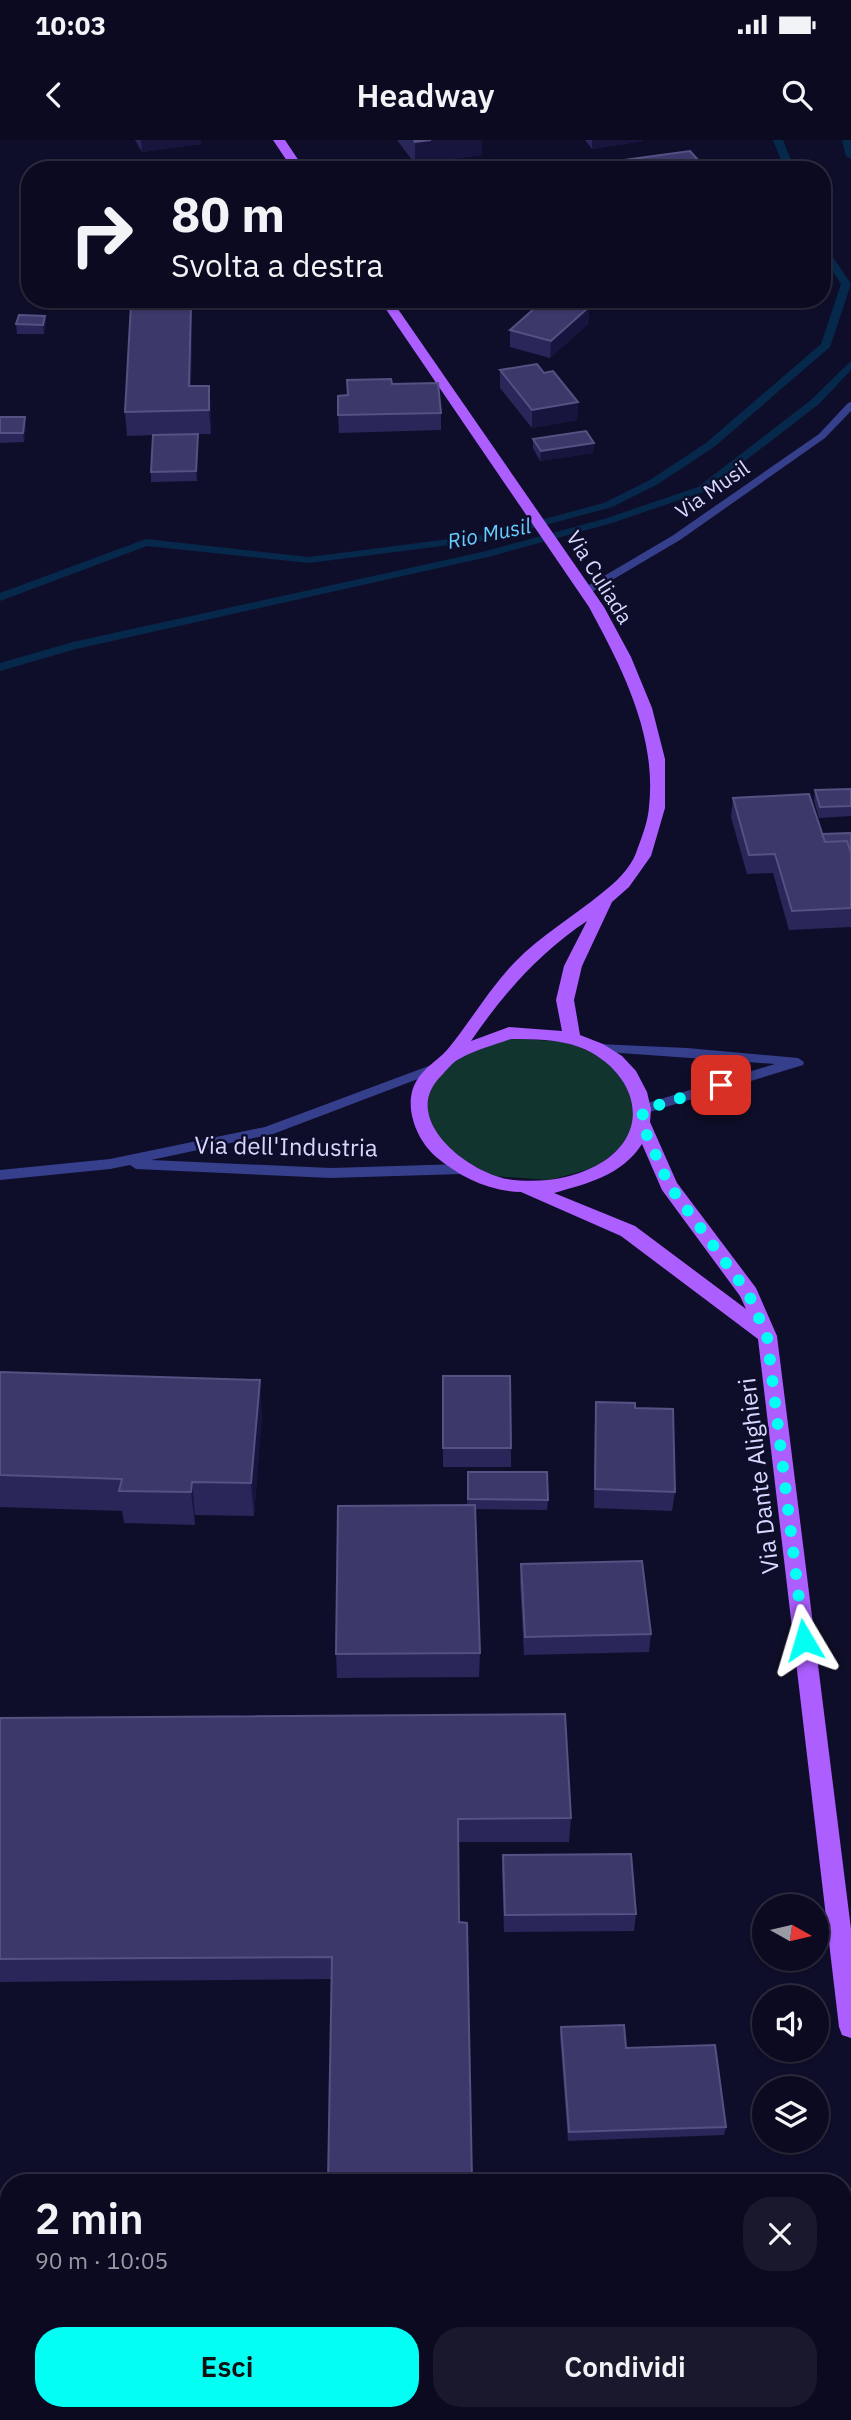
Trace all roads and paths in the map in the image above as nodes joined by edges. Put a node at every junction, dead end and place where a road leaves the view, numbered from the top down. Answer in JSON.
{"nodes":[{"id":1,"x":279,"y":140,"type":"edge"},
{"id":2,"x":293,"y":161,"type":"edge"},
{"id":3,"x":391,"y":308,"type":"edge"},
{"id":4,"x":851,"y":405,"type":"edge"},
{"id":5,"x":586,"y":591,"type":"junction"},
{"id":6,"x":604,"y":903,"type":"junction"},
{"id":7,"x":572,"y":1039,"type":"junction"},
{"id":8,"x":597,"y":1048,"type":"junction"},
{"id":9,"x":454,"y":1052,"type":"junction"},
{"id":10,"x":434,"y":1069,"type":"junction"},
{"id":11,"x":643,"y":1117,"type":"junction"},
{"id":12,"x":110,"y":1164,"type":"junction"},
{"id":13,"x":461,"y":1170,"type":"junction"},
{"id":14,"x":0,"y":1175,"type":"edge"},
{"id":15,"x":522,"y":1187,"type":"junction"},
{"id":16,"x":767,"y":1336,"type":"junction"},
{"id":17,"x":851,"y":2027,"type":"edge"}],
"edges":[{"from":1,"to":2,"type":"main road"},
{"from":3,"to":5,"type":"main road","name":"Via Culiada"},
{"from":4,"to":5,"type":"street","name":"Via Musil"},
{"from":5,"to":6,"type":"main road","name":"Via Culiada"},
{"from":6,"to":7,"type":"main road","name":"Via Culiada"},
{"from":6,"to":9,"type":"main road","name":"Via Culiada"},
{"from":7,"to":8,"type":"main road"},
{"from":7,"to":9,"type":"main road"},
{"from":8,"to":11,"type":"main road"},
{"from":8,"to":11,"type":"street"},
{"from":9,"to":10,"type":"main road"},
{"from":10,"to":12,"type":"street","name":"Via dell'Industria"},
{"from":10,"to":13,"type":"main road"},
{"from":11,"to":15,"type":"main road"},
{"from":11,"to":16,"type":"main road","name":"Via Dante Alighieri"},
{"from":12,"to":13,"type":"street","name":"Via dell'Industria"},
{"from":12,"to":14,"type":"street","name":"Via dell'Industria"},
{"from":13,"to":15,"type":"main road"},
{"from":15,"to":16,"type":"main road"},
{"from":16,"to":17,"type":"main road","name":"Via Dante Alighieri"}]}
